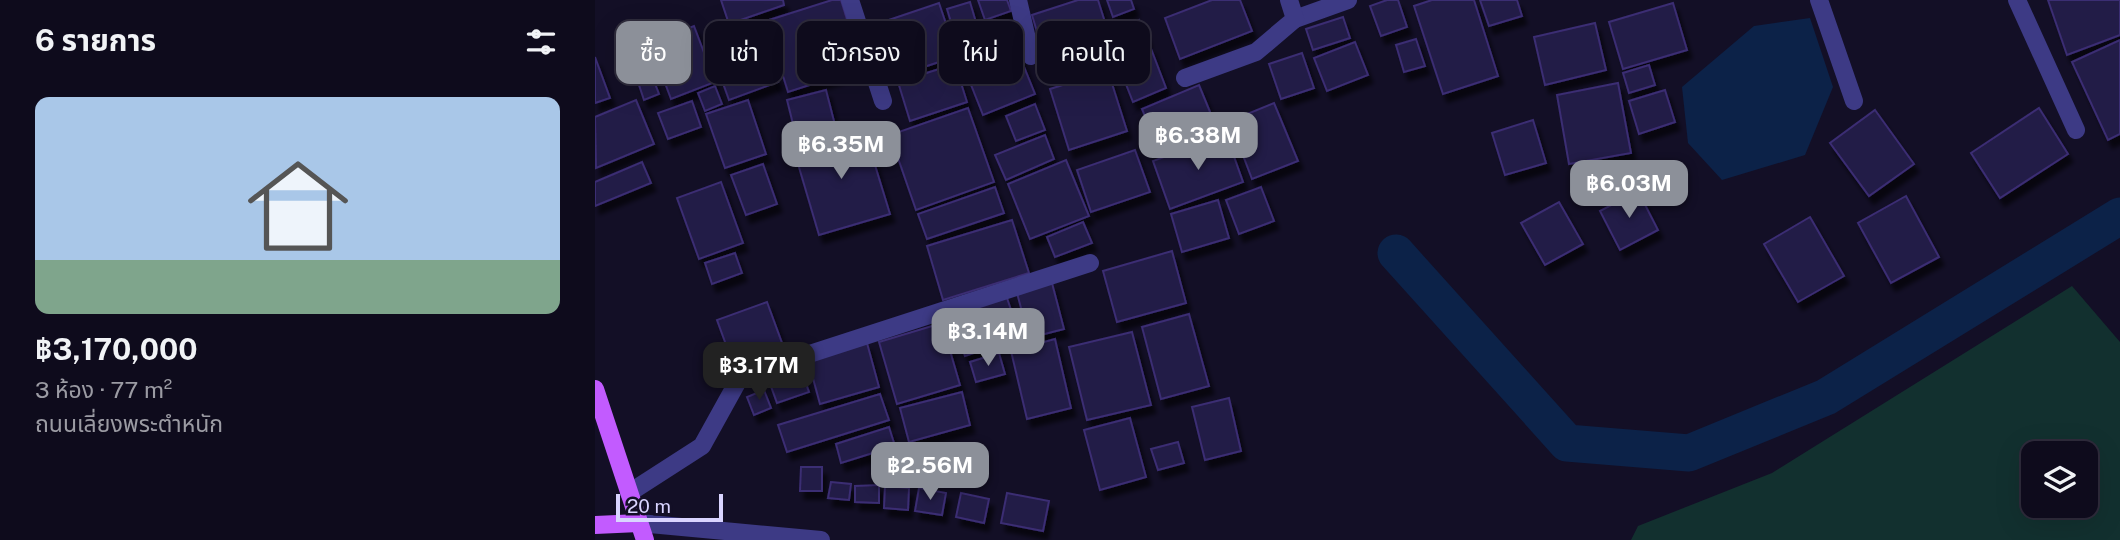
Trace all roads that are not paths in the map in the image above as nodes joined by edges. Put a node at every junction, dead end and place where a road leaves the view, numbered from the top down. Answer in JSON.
{"nodes":[{"id":1,"x":850,"y":0,"type":"edge"},
{"id":2,"x":1018,"y":0,"type":"edge"},
{"id":3,"x":1289,"y":0,"type":"edge"},
{"id":4,"x":1348,"y":0,"type":"edge"},
{"id":5,"x":1819,"y":0,"type":"edge"},
{"id":6,"x":2017,"y":0,"type":"edge"},
{"id":7,"x":1295,"y":19,"type":"junction"},
{"id":8,"x":1031,"y":55,"type":"dead end"},
{"id":9,"x":1185,"y":78,"type":"dead end"},
{"id":10,"x":883,"y":101,"type":"dead end"},
{"id":11,"x":1854,"y":101,"type":"dead end"},
{"id":12,"x":2076,"y":130,"type":"dead end"},
{"id":13,"x":1090,"y":263,"type":"dead end"},
{"id":14,"x":595,"y":389,"type":"edge"},
{"id":15,"x":629,"y":493,"type":"junction"},
{"id":16,"x":639,"y":523,"type":"junction"},
{"id":17,"x":595,"y":525,"type":"edge"},
{"id":18,"x":645,"y":540,"type":"edge"},
{"id":19,"x":821,"y":540,"type":"edge"}],
"edges":[{"from":1,"to":10,"type":"street"},
{"from":2,"to":8,"type":"street"},
{"from":3,"to":7,"type":"street"},
{"from":4,"to":7,"type":"street"},
{"from":5,"to":11,"type":"street"},
{"from":6,"to":12,"type":"street"},
{"from":7,"to":9,"type":"street"},
{"from":13,"to":15,"type":"street"},
{"from":14,"to":15,"type":"main road"},
{"from":15,"to":16,"type":"main road"},
{"from":16,"to":17,"type":"main road"},
{"from":16,"to":18,"type":"main road"},
{"from":16,"to":19,"type":"street"}]}
